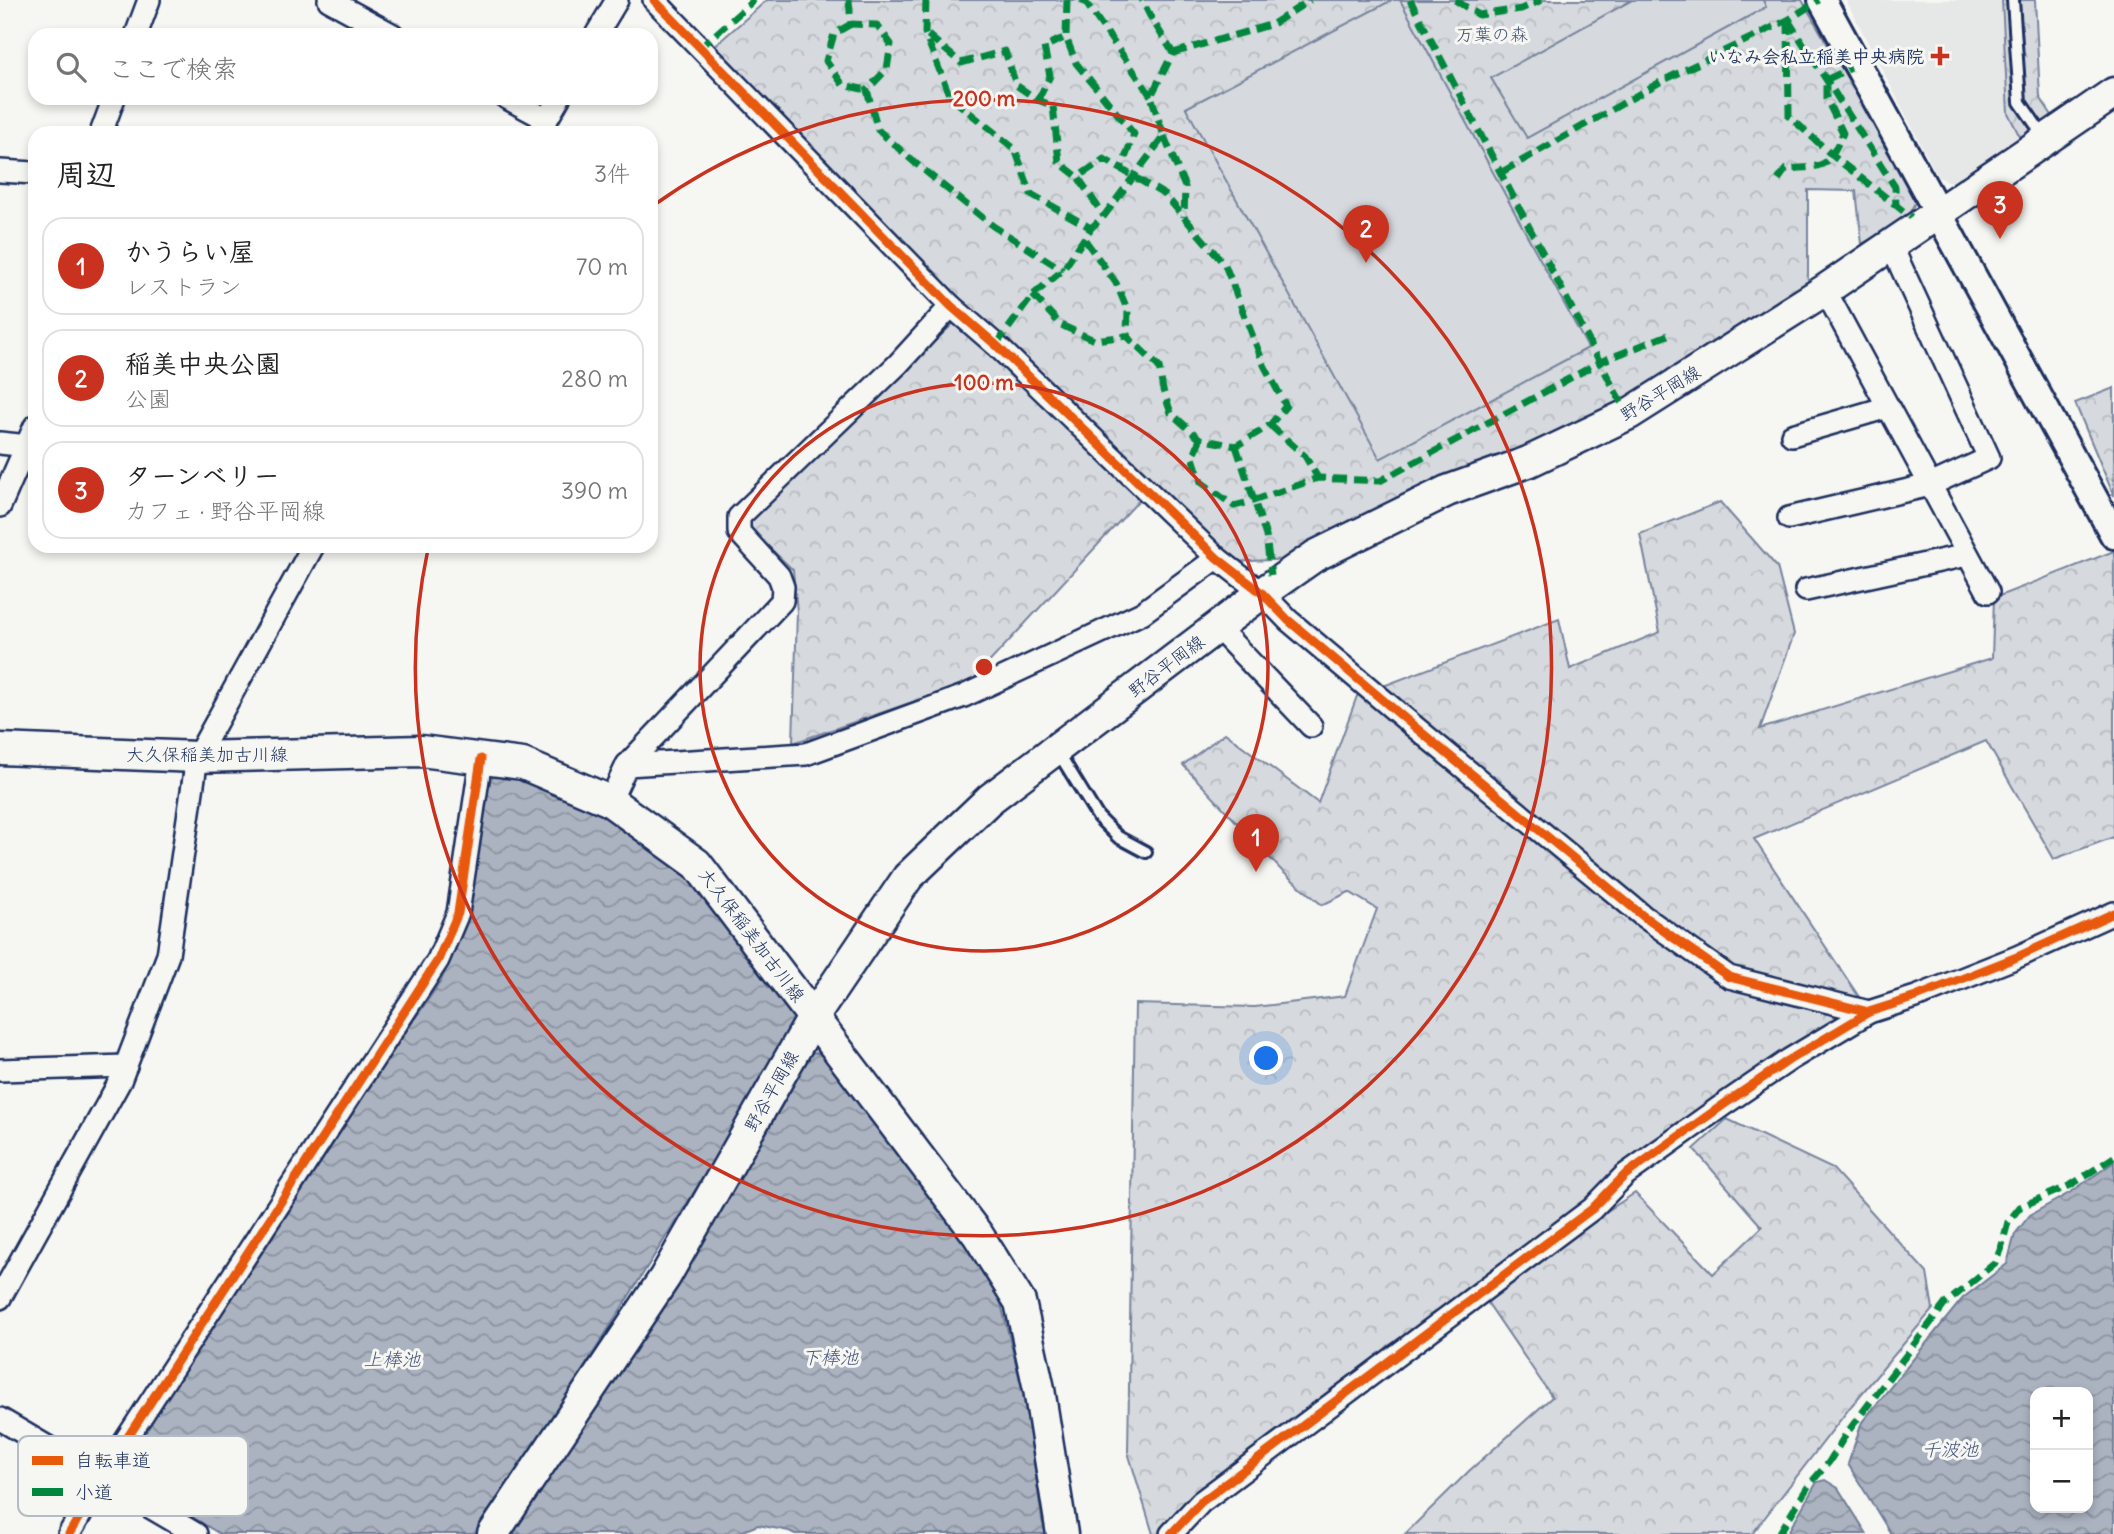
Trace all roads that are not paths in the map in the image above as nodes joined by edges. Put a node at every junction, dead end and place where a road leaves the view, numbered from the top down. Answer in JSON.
{"nodes":[{"id":1,"x":149,"y":0,"type":"edge"},
{"id":2,"x":329,"y":0,"type":"edge"},
{"id":3,"x":617,"y":0,"type":"edge"},
{"id":4,"x":654,"y":0,"type":"edge"},
{"id":5,"x":1822,"y":0,"type":"edge"},
{"id":6,"x":2013,"y":0,"type":"edge"},
{"id":7,"x":139,"y":28,"type":"edge"},
{"id":8,"x":380,"y":28,"type":"edge"},
{"id":9,"x":600,"y":28,"type":"edge"},
{"id":10,"x":2114,"y":93,"type":"edge"},
{"id":11,"x":111,"y":105,"type":"edge"},
{"id":12,"x":516,"y":105,"type":"edge"},
{"id":13,"x":555,"y":105,"type":"edge"},
{"id":14,"x":104,"y":126,"type":"edge"},
{"id":15,"x":543,"y":126,"type":"edge"},
{"id":16,"x":2007,"y":152,"type":"dead end"},
{"id":17,"x":0,"y":171,"type":"edge"},
{"id":18,"x":28,"y":173,"type":"edge"},
{"id":19,"x":1937,"y":203,"type":"junction"},
{"id":20,"x":1891,"y":245,"type":"junction"},
{"id":21,"x":1825,"y":290,"type":"junction"},
{"id":22,"x":951,"y":306,"type":"junction"},
{"id":23,"x":1888,"y":407,"type":"junction"},
{"id":24,"x":1792,"y":435,"type":"dead end"},
{"id":25,"x":28,"y":437,"type":"edge"},
{"id":26,"x":0,"y":443,"type":"edge"},
{"id":27,"x":28,"y":443,"type":"edge"},
{"id":28,"x":1930,"y":485,"type":"junction"},
{"id":29,"x":0,"y":506,"type":"edge"},
{"id":30,"x":1789,"y":518,"type":"dead end"},
{"id":31,"x":2114,"y":534,"type":"edge"},
{"id":32,"x":309,"y":553,"type":"edge"},
{"id":33,"x":1967,"y":555,"type":"junction"},
{"id":34,"x":1217,"y":558,"type":"junction"},
{"id":35,"x":1806,"y":590,"type":"dead end"},
{"id":36,"x":1988,"y":592,"type":"dead end"},
{"id":37,"x":1262,"y":593,"type":"junction"},
{"id":38,"x":1217,"y":627,"type":"junction"},
{"id":39,"x":1311,"y":726,"type":"dead end"},
{"id":40,"x":0,"y":749,"type":"edge"},
{"id":41,"x":1056,"y":750,"type":"junction"},
{"id":42,"x":197,"y":757,"type":"junction"},
{"id":43,"x":481,"y":759,"type":"junction"},
{"id":44,"x":627,"y":765,"type":"junction"},
{"id":45,"x":610,"y":800,"type":"junction"},
{"id":46,"x":1146,"y":852,"type":"dead end"},
{"id":47,"x":2114,"y":913,"type":"edge"},
{"id":48,"x":1869,"y":1012,"type":"junction"},
{"id":49,"x":814,"y":1016,"type":"junction"},
{"id":50,"x":126,"y":1066,"type":"junction"},
{"id":51,"x":0,"y":1070,"type":"edge"},
{"id":52,"x":0,"y":1298,"type":"edge"},
{"id":53,"x":0,"y":1419,"type":"edge"},
{"id":54,"x":29,"y":1436,"type":"edge"},
{"id":55,"x":130,"y":1436,"type":"edge"},
{"id":56,"x":80,"y":1516,"type":"edge"},
{"id":57,"x":165,"y":1516,"type":"edge"},
{"id":58,"x":69,"y":1534,"type":"edge"},
{"id":59,"x":196,"y":1534,"type":"edge"},
{"id":60,"x":493,"y":1534,"type":"edge"},
{"id":61,"x":1062,"y":1534,"type":"edge"},
{"id":62,"x":1171,"y":1534,"type":"edge"}],
"edges":[{"from":1,"to":7,"type":"street"},
{"from":2,"to":8,"type":"street"},
{"from":3,"to":9,"type":"street"},
{"from":4,"to":22,"type":"street"},
{"from":5,"to":19,"type":"street"},
{"from":6,"to":16,"type":"lane"},
{"from":10,"to":19,"type":"main road","name":"野谷平岡線"},
{"from":11,"to":14,"type":"street"},
{"from":12,"to":15,"type":"street"},
{"from":13,"to":15,"type":"street"},
{"from":17,"to":18,"type":"street"},
{"from":19,"to":20,"type":"main road","name":"野谷平岡線"},
{"from":19,"to":31,"type":"street"},
{"from":20,"to":21,"type":"main road","name":"野谷平岡線"},
{"from":20,"to":28,"type":"street"},
{"from":21,"to":23,"type":"street"},
{"from":21,"to":37,"type":"main road","name":"野谷平岡線"},
{"from":22,"to":34,"type":"street"},
{"from":22,"to":44,"type":"street"},
{"from":23,"to":24,"type":"street"},
{"from":23,"to":28,"type":"street"},
{"from":25,"to":26,"type":"street"},
{"from":27,"to":29,"type":"street"},
{"from":28,"to":30,"type":"street"},
{"from":28,"to":33,"type":"street"},
{"from":32,"to":42,"type":"street"},
{"from":33,"to":35,"type":"street"},
{"from":33,"to":36,"type":"street"},
{"from":34,"to":37,"type":"street"},
{"from":34,"to":44,"type":"street"},
{"from":37,"to":38,"type":"main road","name":"野谷平岡線"},
{"from":37,"to":48,"type":"street"},
{"from":38,"to":39,"type":"street"},
{"from":38,"to":41,"type":"main road","name":"野谷平岡線"},
{"from":40,"to":42,"type":"main road","name":"大久保稲美加古川線"},
{"from":41,"to":46,"type":"lane"},
{"from":41,"to":49,"type":"main road","name":"野谷平岡線"},
{"from":42,"to":43,"type":"main road","name":"大久保稲美加古川線"},
{"from":42,"to":50,"type":"street"},
{"from":43,"to":45,"type":"main road","name":"大久保稲美加古川線"},
{"from":43,"to":55,"type":"street"},
{"from":44,"to":45,"type":"street"},
{"from":45,"to":49,"type":"main road","name":"大久保稲美加古川線"},
{"from":47,"to":48,"type":"street"},
{"from":48,"to":62,"type":"street"},
{"from":49,"to":60,"type":"main road","name":"野谷平岡線"},
{"from":49,"to":61,"type":"main road","name":"大久保稲美加古川線"},
{"from":50,"to":51,"type":"street"},
{"from":50,"to":52,"type":"street"},
{"from":53,"to":54,"type":"street"},
{"from":56,"to":58,"type":"street"},
{"from":57,"to":59,"type":"street"}]}
